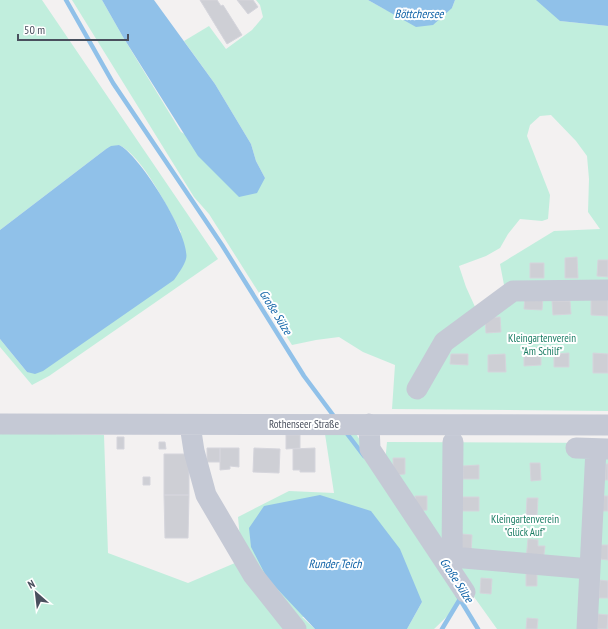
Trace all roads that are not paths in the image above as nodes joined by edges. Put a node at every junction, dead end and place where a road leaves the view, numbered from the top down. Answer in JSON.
{"nodes":[{"id":1,"x":608,"y":290,"type":"edge"},
{"id":2,"x":417,"y":389,"type":"dead end"},
{"id":3,"x":0,"y":424,"type":"edge"},
{"id":4,"x":190,"y":424,"type":"junction"},
{"id":5,"x":360,"y":424,"type":"junction"},
{"id":6,"x":608,"y":425,"type":"edge"},
{"id":7,"x":453,"y":442,"type":"dead end"},
{"id":8,"x":594,"y":449,"type":"edge"},
{"id":9,"x":590,"y":569,"type":"junction"},
{"id":10,"x":465,"y":592,"type":"dead end"},
{"id":11,"x":296,"y":629,"type":"edge"},
{"id":12,"x":587,"y":629,"type":"edge"}],
"edges":[{"from":1,"to":2,"type":"street"},
{"from":3,"to":4,"type":"street","name":"Rothenseer Straße"},
{"from":4,"to":5,"type":"street","name":"Rothenseer Straße"},
{"from":4,"to":11,"type":"street"},
{"from":5,"to":6,"type":"street","name":"Rothenseer Straße"},
{"from":5,"to":10,"type":"street"},
{"from":7,"to":9,"type":"street"},
{"from":8,"to":9,"type":"street"},
{"from":9,"to":12,"type":"street"}]}
